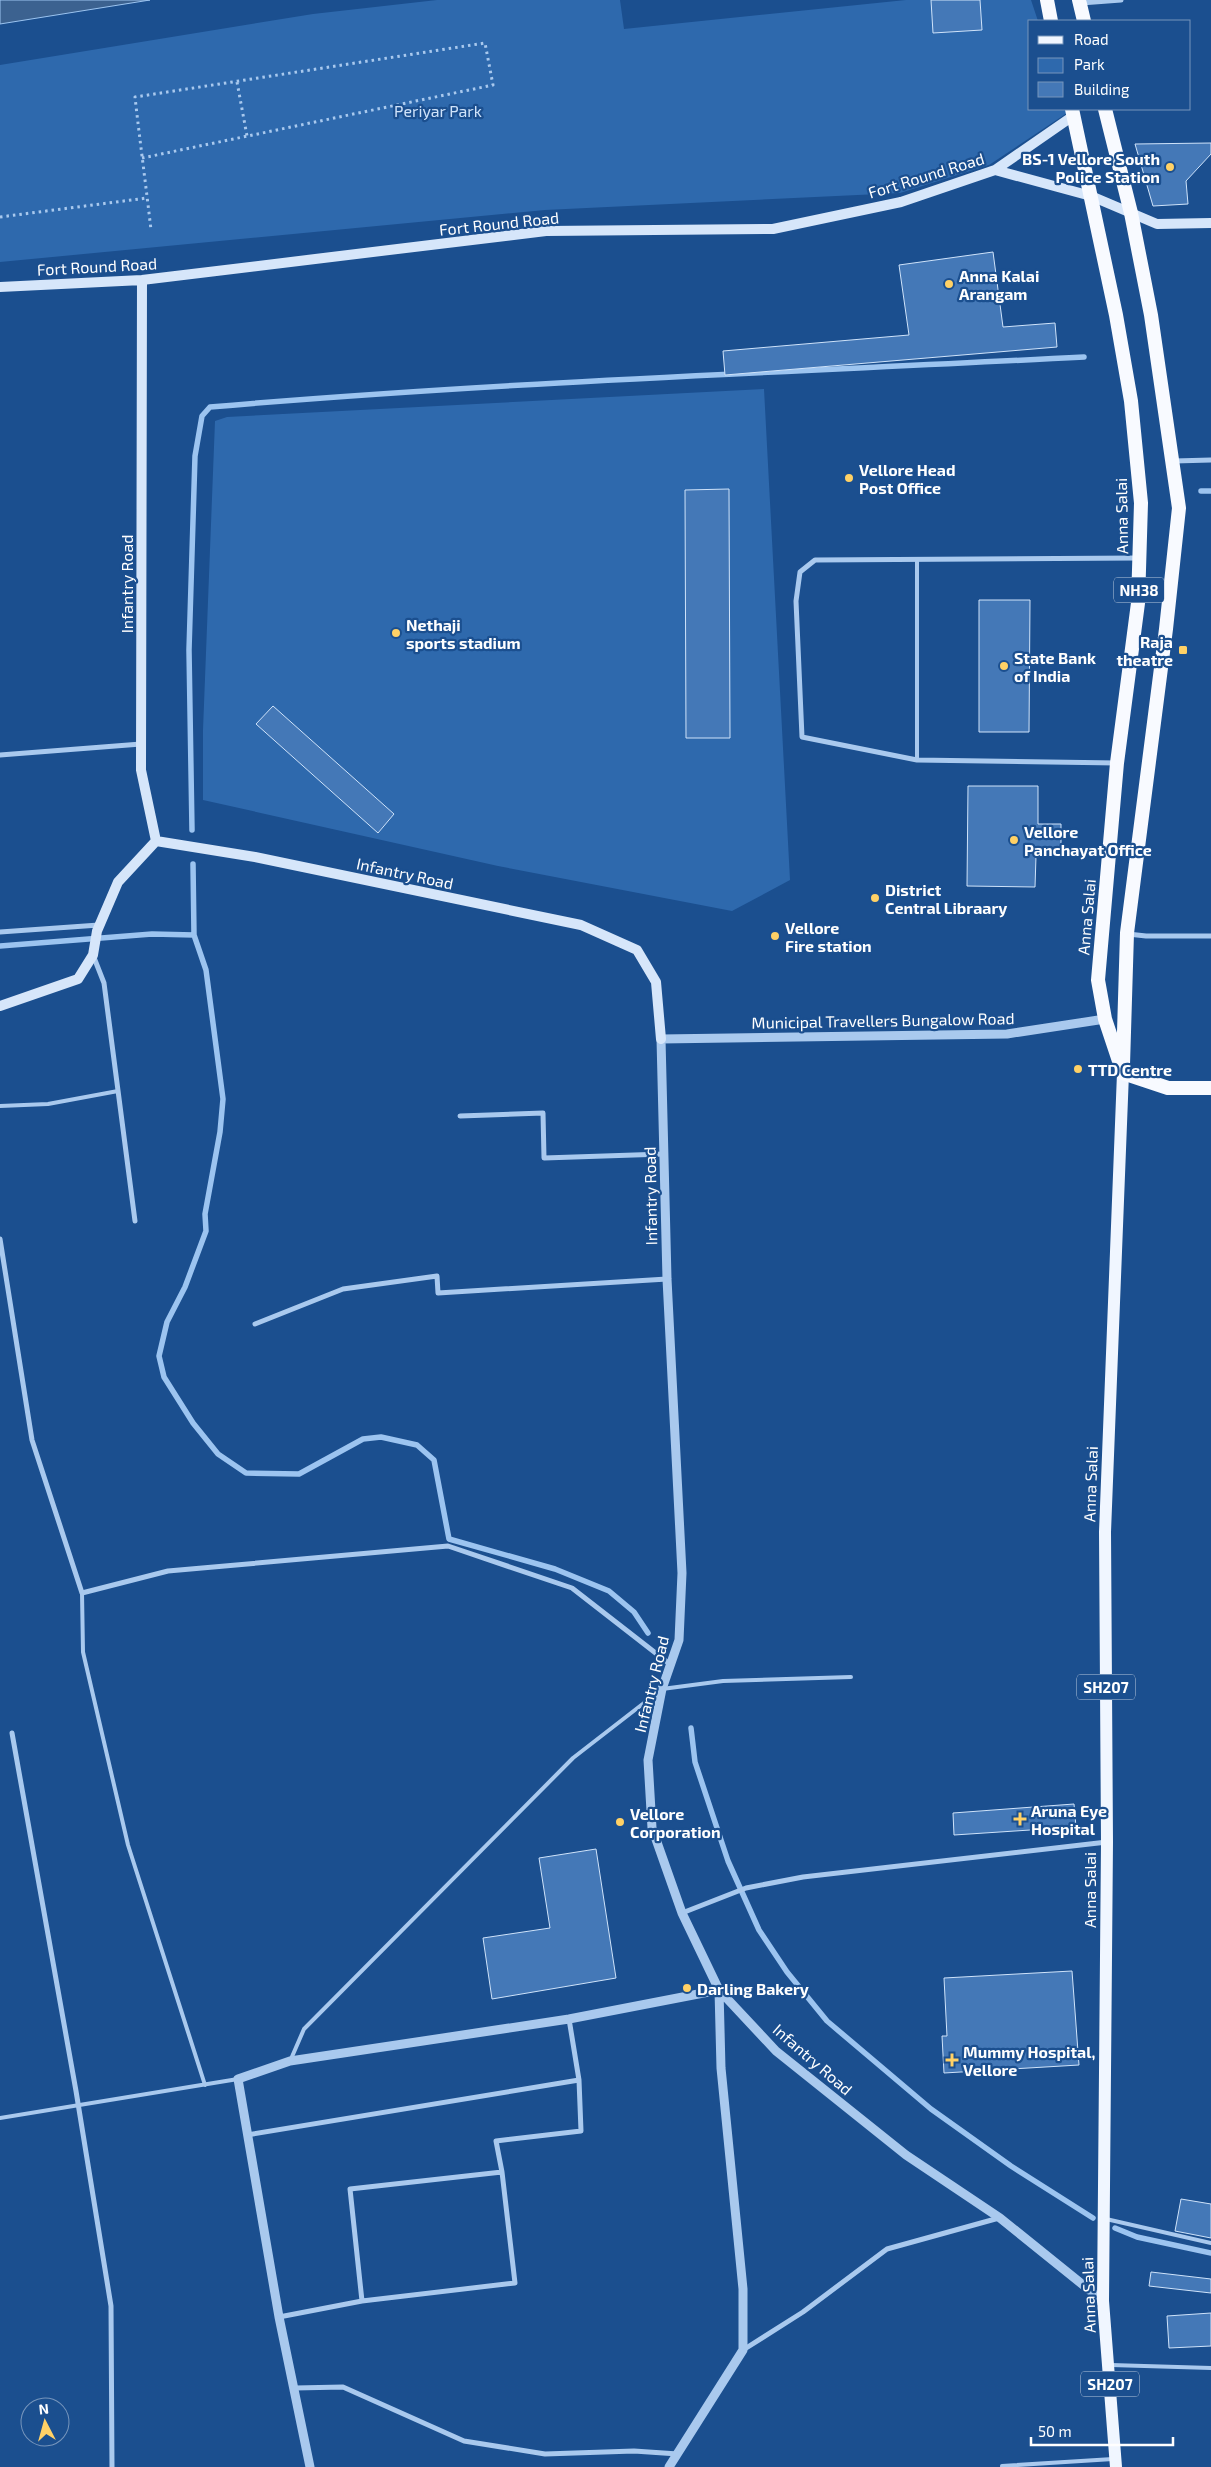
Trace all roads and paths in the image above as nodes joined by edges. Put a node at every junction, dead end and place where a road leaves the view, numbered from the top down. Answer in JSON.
{"nodes":[{"id":1,"x":1047,"y":0,"type":"edge"},
{"id":2,"x":1121,"y":0,"type":"edge"},
{"id":3,"x":1079,"y":1,"type":"edge"},
{"id":4,"x":1052,"y":20,"type":"edge"},
{"id":5,"x":1084,"y":20,"type":"edge"},
{"id":6,"x":236,"y":82,"type":"junction"},
{"id":7,"x":1105,"y":110,"type":"edge"},
{"id":8,"x":1072,"y":113,"type":"edge"},
{"id":9,"x":247,"y":136,"type":"junction"},
{"id":10,"x":142,"y":158,"type":"junction"},
{"id":11,"x":995,"y":170,"type":"junction"},
{"id":12,"x":1091,"y":196,"type":"junction"},
{"id":13,"x":147,"y":198,"type":"junction"},
{"id":14,"x":1131,"y":213,"type":"junction"},
{"id":15,"x":0,"y":217,"type":"edge"},
{"id":16,"x":1211,"y":222,"type":"edge"},
{"id":17,"x":151,"y":230,"type":"dead end"},
{"id":18,"x":142,"y":280,"type":"junction"},
{"id":19,"x":0,"y":287,"type":"edge"},
{"id":20,"x":1211,"y":460,"type":"edge"},
{"id":21,"x":1173,"y":461,"type":"junction"},
{"id":22,"x":1140,"y":558,"type":"junction"},
{"id":23,"x":917,"y":559,"type":"junction"},
{"id":24,"x":141,"y":744,"type":"junction"},
{"id":25,"x":0,"y":755,"type":"edge"},
{"id":26,"x":917,"y":760,"type":"junction"},
{"id":27,"x":1117,"y":763,"type":"junction"},
{"id":28,"x":156,"y":842,"type":"junction"},
{"id":29,"x":99,"y":925,"type":"junction"},
{"id":30,"x":0,"y":932,"type":"edge"},
{"id":31,"x":1127,"y":934,"type":"junction"},
{"id":32,"x":1211,"y":936,"type":"edge"},
{"id":33,"x":93,"y":955,"type":"junction"},
{"id":34,"x":0,"y":1006,"type":"edge"},
{"id":35,"x":1105,"y":1019,"type":"junction"},
{"id":36,"x":661,"y":1040,"type":"junction"},
{"id":37,"x":1123,"y":1073,"type":"junction"},
{"id":38,"x":1211,"y":1088,"type":"edge"},
{"id":39,"x":118,"y":1091,"type":"junction"},
{"id":40,"x":0,"y":1106,"type":"edge"},
{"id":41,"x":460,"y":1116,"type":"dead end"},
{"id":42,"x":664,"y":1154,"type":"junction"},
{"id":43,"x":134,"y":1221,"type":"dead end"},
{"id":44,"x":0,"y":1239,"type":"edge"},
{"id":45,"x":667,"y":1279,"type":"junction"},
{"id":46,"x":255,"y":1324,"type":"dead end"},
{"id":47,"x":82,"y":1593,"type":"junction"},
{"id":48,"x":671,"y":1665,"type":"junction"},
{"id":49,"x":851,"y":1677,"type":"dead end"},
{"id":50,"x":662,"y":1689,"type":"junction"},
{"id":51,"x":12,"y":1733,"type":"dead end"},
{"id":52,"x":1107,"y":1842,"type":"junction"},
{"id":53,"x":682,"y":1913,"type":"junction"},
{"id":54,"x":719,"y":1990,"type":"junction"},
{"id":55,"x":568,"y":2019,"type":"junction"},
{"id":56,"x":290,"y":2061,"type":"junction"},
{"id":57,"x":238,"y":2080,"type":"junction"},
{"id":58,"x":579,"y":2080,"type":"junction"},
{"id":59,"x":206,"y":2085,"type":"junction"},
{"id":60,"x":78,"y":2105,"type":"junction"},
{"id":61,"x":0,"y":2118,"type":"edge"},
{"id":62,"x":247,"y":2134,"type":"junction"},
{"id":63,"x":502,"y":2172,"type":"junction"},
{"id":64,"x":1000,"y":2218,"type":"junction"},
{"id":65,"x":1104,"y":2219,"type":"junction"},
{"id":66,"x":1211,"y":2243,"type":"edge"},
{"id":67,"x":362,"y":2301,"type":"junction"},
{"id":68,"x":1104,"y":2301,"type":"junction"},
{"id":69,"x":279,"y":2317,"type":"junction"},
{"id":70,"x":743,"y":2350,"type":"junction"},
{"id":71,"x":1108,"y":2365,"type":"junction"},
{"id":72,"x":1211,"y":2368,"type":"edge"},
{"id":73,"x":295,"y":2388,"type":"junction"},
{"id":74,"x":678,"y":2454,"type":"junction"},
{"id":75,"x":1116,"y":2463,"type":"edge"},
{"id":76,"x":1002,"y":2466,"type":"edge"},
{"id":77,"x":112,"y":2467,"type":"edge"},
{"id":78,"x":310,"y":2467,"type":"edge"},
{"id":79,"x":669,"y":2467,"type":"edge"}],
"edges":[{"from":1,"to":4,"type":"highway"},
{"from":2,"to":3,"type":"street"},
{"from":3,"to":5,"type":"highway"},
{"from":6,"to":9,"type":"path"},
{"from":6,"to":9,"type":"path"},
{"from":6,"to":10,"type":"path"},
{"from":7,"to":14,"type":"highway","name":"Anna Salai","number":"NH38"},
{"from":8,"to":11,"type":"main road"},
{"from":8,"to":12,"type":"highway","name":"Anna Salai","number":"NH38"},
{"from":9,"to":10,"type":"path"},
{"from":10,"to":13,"type":"path"},
{"from":11,"to":12,"type":"main road"},
{"from":11,"to":18,"type":"main road","name":"Fort Round Road"},
{"from":12,"to":14,"type":"main road"},
{"from":12,"to":22,"type":"highway","name":"Anna Salai","number":"NH38"},
{"from":13,"to":15,"type":"path"},
{"from":13,"to":17,"type":"path"},
{"from":14,"to":16,"type":"main road"},
{"from":14,"to":21,"type":"highway","name":"Anna Salai","number":"NH38"},
{"from":18,"to":19,"type":"main road","name":"Fort Round Road"},
{"from":18,"to":24,"type":"main road","name":"Infantry Road"},
{"from":20,"to":21,"type":"street"},
{"from":21,"to":31,"type":"highway","name":"Anna Salai","number":"NH38"},
{"from":22,"to":23,"type":"street"},
{"from":22,"to":27,"type":"highway","name":"Anna Salai","number":"NH38"},
{"from":23,"to":26,"type":"lane"},
{"from":23,"to":26,"type":"street"},
{"from":24,"to":25,"type":"street"},
{"from":24,"to":28,"type":"main road","name":"Infantry Road"},
{"from":26,"to":27,"type":"street"},
{"from":27,"to":35,"type":"highway","name":"Anna Salai","number":"NH38"},
{"from":28,"to":29,"type":"main road"},
{"from":28,"to":36,"type":"main road","name":"Infantry Road"},
{"from":29,"to":30,"type":"street"},
{"from":29,"to":33,"type":"main road"},
{"from":31,"to":32,"type":"street"},
{"from":31,"to":37,"type":"highway","name":"Anna Salai","number":"NH38"},
{"from":33,"to":34,"type":"main road"},
{"from":33,"to":39,"type":"street"},
{"from":35,"to":36,"type":"street","name":"Municipal Travellers Bungalow Road"},
{"from":35,"to":37,"type":"highway","name":"Anna Salai","number":"NH38"},
{"from":36,"to":42,"type":"street","name":"Infantry Road"},
{"from":37,"to":38,"type":"highway"},
{"from":37,"to":52,"type":"main road","name":"Anna Salai","number":"SH207"},
{"from":39,"to":40,"type":"lane"},
{"from":39,"to":43,"type":"street"},
{"from":41,"to":42,"type":"street"},
{"from":42,"to":45,"type":"street","name":"Infantry Road"},
{"from":44,"to":47,"type":"street"},
{"from":45,"to":46,"type":"street"},
{"from":45,"to":48,"type":"street","name":"Infantry Road"},
{"from":47,"to":48,"type":"street"},
{"from":47,"to":59,"type":"lane"},
{"from":48,"to":50,"type":"street","name":"Infantry Road"},
{"from":49,"to":50,"type":"lane"},
{"from":50,"to":53,"type":"street","name":"Infantry Road"},
{"from":50,"to":56,"type":"lane"},
{"from":51,"to":60,"type":"street"},
{"from":52,"to":53,"type":"street"},
{"from":52,"to":65,"type":"main road","name":"Anna Salai","number":"SH207"},
{"from":53,"to":54,"type":"street","name":"Infantry Road"},
{"from":54,"to":55,"type":"street"},
{"from":54,"to":64,"type":"street","name":"Infantry Road"},
{"from":54,"to":70,"type":"street"},
{"from":55,"to":56,"type":"street"},
{"from":55,"to":58,"type":"street"},
{"from":56,"to":57,"type":"street"},
{"from":57,"to":59,"type":"lane"},
{"from":57,"to":62,"type":"street"},
{"from":58,"to":62,"type":"street"},
{"from":58,"to":63,"type":"street"},
{"from":59,"to":60,"type":"lane"},
{"from":60,"to":61,"type":"lane"},
{"from":60,"to":77,"type":"street"},
{"from":62,"to":69,"type":"street"},
{"from":63,"to":67,"type":"street"},
{"from":63,"to":67,"type":"street"},
{"from":64,"to":68,"type":"street","name":"Infantry Road"},
{"from":64,"to":70,"type":"street"},
{"from":65,"to":66,"type":"lane"},
{"from":65,"to":68,"type":"main road","name":"Anna Salai","number":"SH207"},
{"from":67,"to":69,"type":"street"},
{"from":68,"to":71,"type":"main road","name":"Anna Salai","number":"SH207"},
{"from":69,"to":73,"type":"street"},
{"from":70,"to":74,"type":"street"},
{"from":71,"to":72,"type":"lane"},
{"from":71,"to":75,"type":"main road","name":"Anna Salai","number":"SH207"},
{"from":73,"to":74,"type":"street"},
{"from":73,"to":78,"type":"street"},
{"from":74,"to":79,"type":"street"},
{"from":75,"to":76,"type":"lane"}]}
